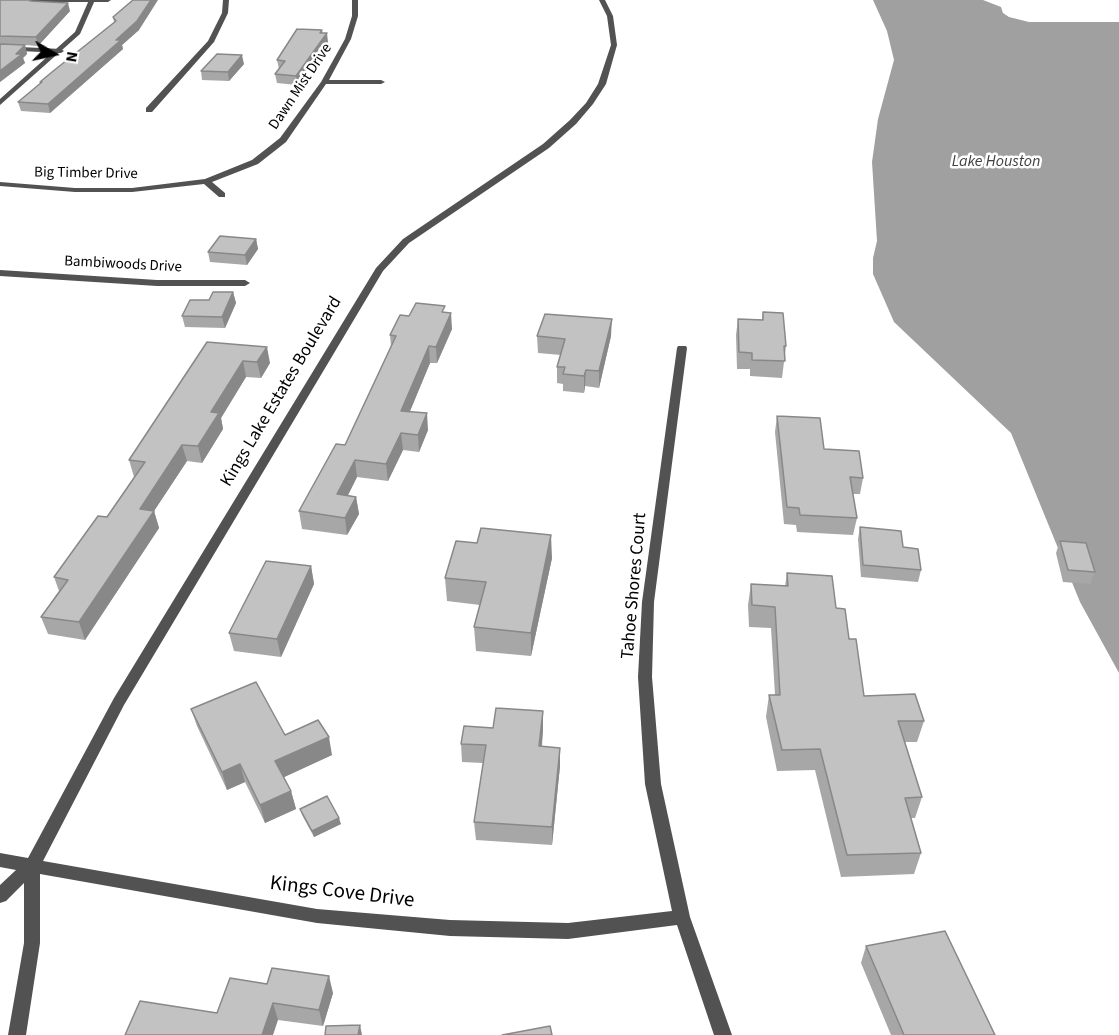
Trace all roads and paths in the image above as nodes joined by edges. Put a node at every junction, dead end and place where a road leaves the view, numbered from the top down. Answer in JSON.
{"nodes":[{"id":1,"x":5,"y":0,"type":"edge"},
{"id":2,"x":108,"y":0,"type":"edge"},
{"id":3,"x":226,"y":0,"type":"edge"},
{"id":4,"x":355,"y":0,"type":"edge"},
{"id":5,"x":602,"y":0,"type":"edge"},
{"id":6,"x":92,"y":1,"type":"edge"},
{"id":7,"x":0,"y":48,"type":"edge"},
{"id":8,"x":61,"y":51,"type":"junction"},
{"id":9,"x":324,"y":82,"type":"junction"},
{"id":10,"x":381,"y":82,"type":"dead end"},
{"id":11,"x":0,"y":104,"type":"edge"},
{"id":12,"x":149,"y":110,"type":"dead end"},
{"id":13,"x":206,"y":181,"type":"junction"},
{"id":14,"x":0,"y":184,"type":"edge"},
{"id":15,"x":222,"y":195,"type":"dead end"},
{"id":16,"x":0,"y":273,"type":"edge"},
{"id":17,"x":246,"y":283,"type":"dead end"},
{"id":18,"x":682,"y":348,"type":"dead end"},
{"id":19,"x":0,"y":860,"type":"edge"},
{"id":20,"x":32,"y":865,"type":"junction"},
{"id":21,"x":0,"y":896,"type":"edge"},
{"id":22,"x":682,"y":917,"type":"junction"},
{"id":23,"x":17,"y":1035,"type":"edge"},
{"id":24,"x":723,"y":1035,"type":"edge"}],
"edges":[{"from":1,"to":6,"type":"street"},
{"from":2,"to":6,"type":"street"},
{"from":3,"to":12,"type":"street"},
{"from":4,"to":9,"type":"street","name":"Dawn Mist Drive"},
{"from":5,"to":20,"type":"street","name":"Kings Lake Estates Boulevard"},
{"from":6,"to":8,"type":"street"},
{"from":7,"to":8,"type":"street"},
{"from":8,"to":11,"type":"street"},
{"from":9,"to":10,"type":"street"},
{"from":9,"to":13,"type":"street","name":"Dawn Mist Drive"},
{"from":13,"to":14,"type":"street","name":"Big Timber Drive"},
{"from":13,"to":15,"type":"street"},
{"from":16,"to":17,"type":"street","name":"Bambiwoods Drive"},
{"from":18,"to":22,"type":"street","name":"Tahoe Shores Court"},
{"from":19,"to":20,"type":"street","name":"Kings Cove Drive"},
{"from":20,"to":21,"type":"street","name":"Kings Lake Estates Boulevard"},
{"from":20,"to":22,"type":"street","name":"Kings Cove Drive"},
{"from":20,"to":23,"type":"street","name":"Kings Lake Estates Boulevard"},
{"from":22,"to":24,"type":"street","name":"Tahoe Shores Court"}]}
